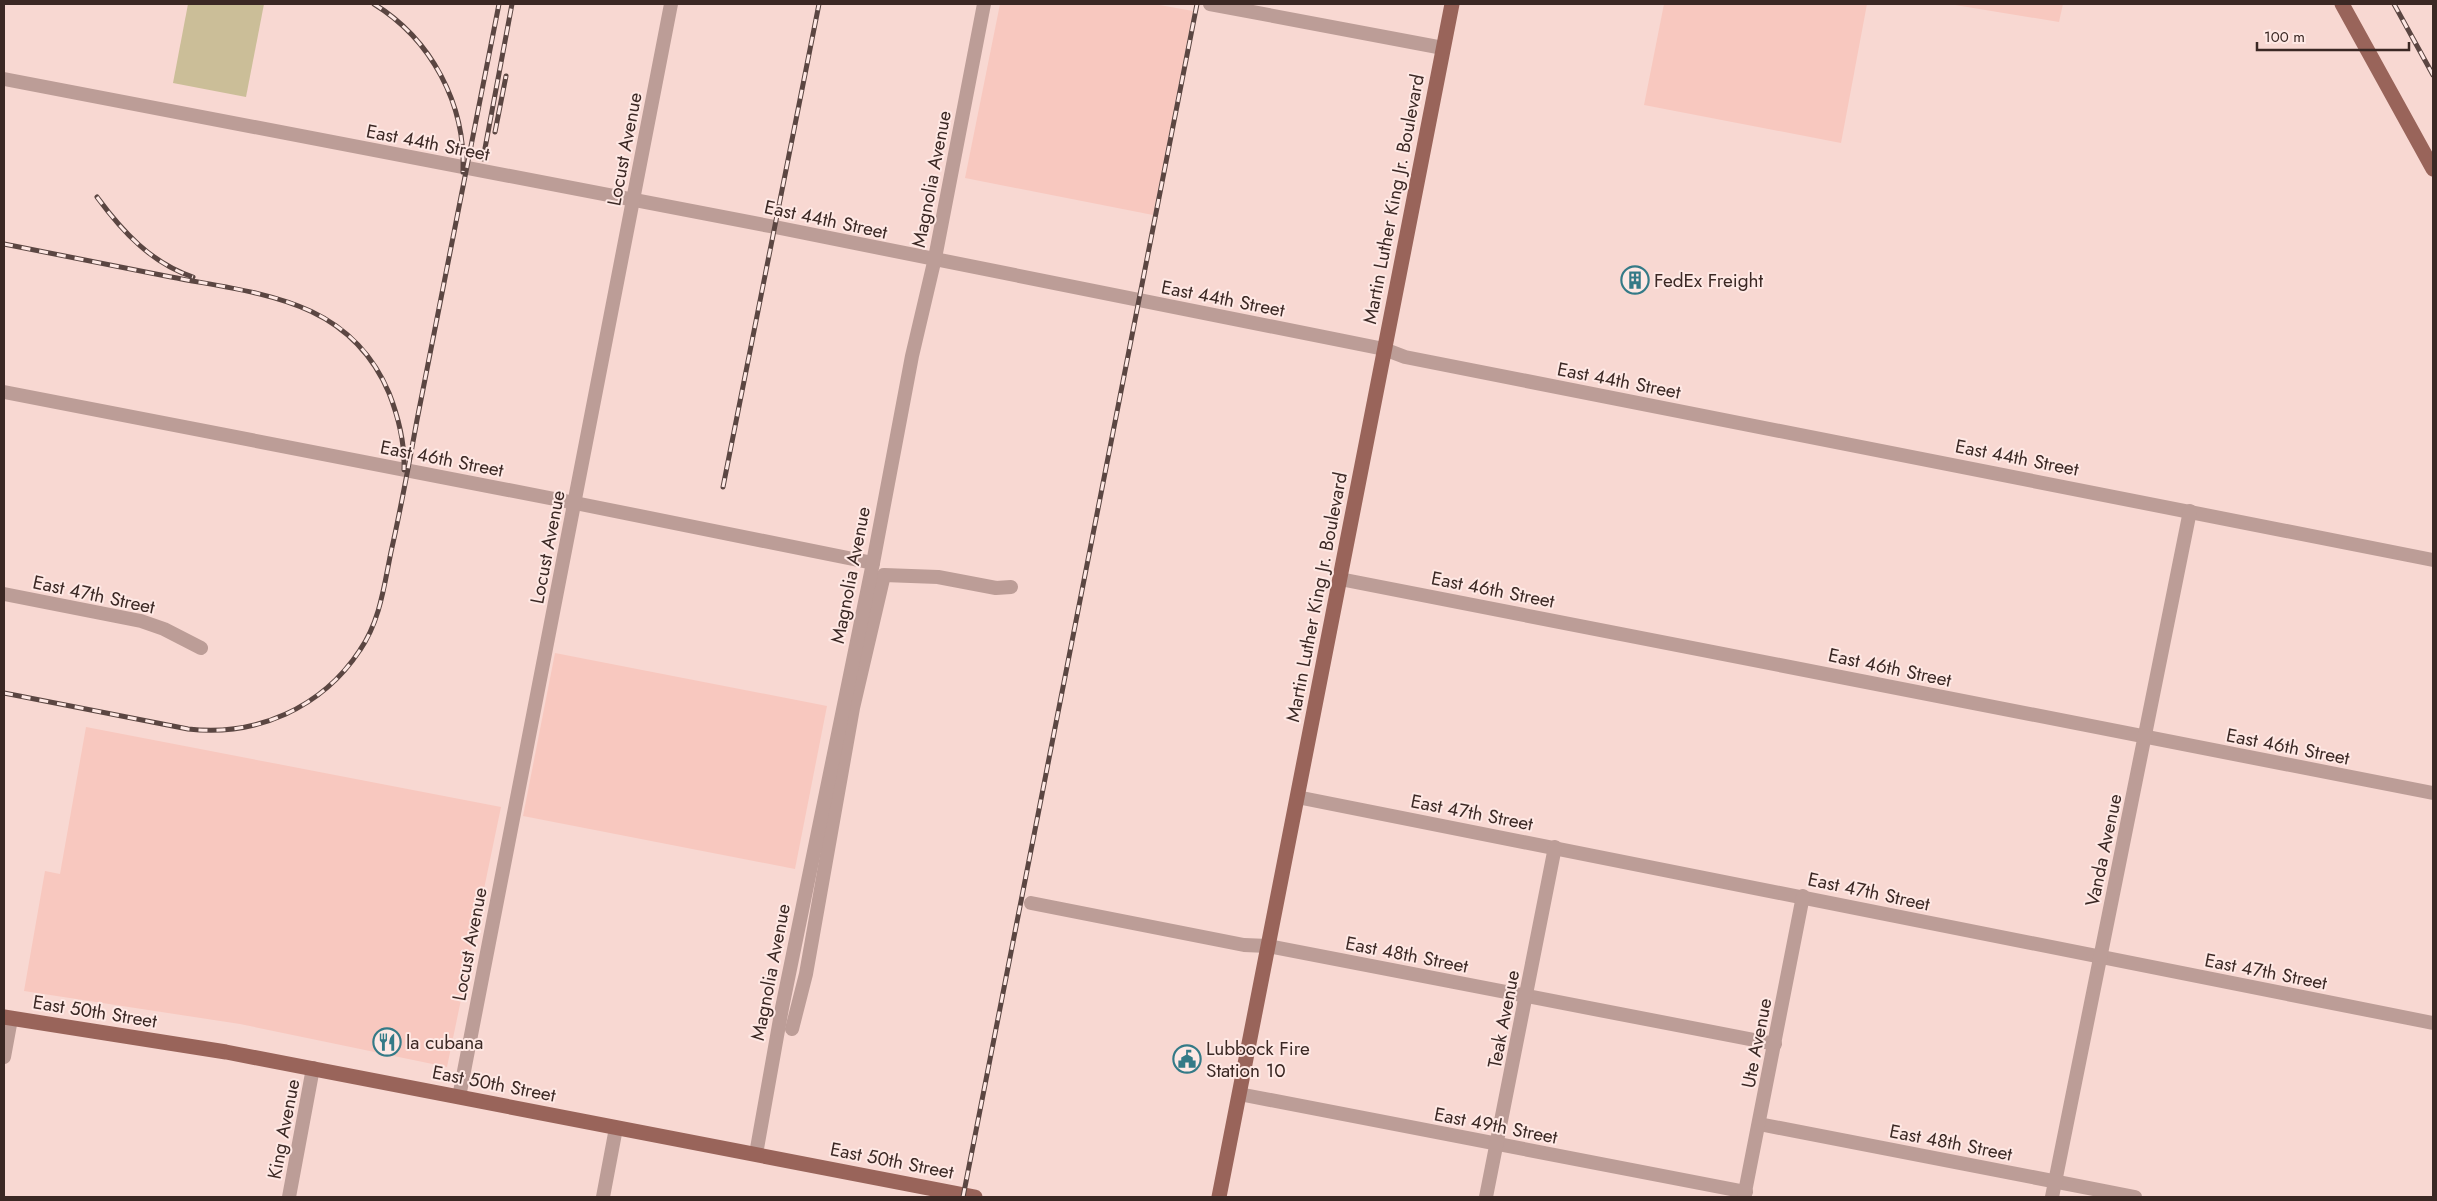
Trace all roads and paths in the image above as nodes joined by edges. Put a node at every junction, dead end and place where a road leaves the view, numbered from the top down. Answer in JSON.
{"nodes":[{"id":1,"x":671,"y":4,"type":"edge"},
{"id":2,"x":984,"y":4,"type":"edge"},
{"id":3,"x":1210,"y":4,"type":"edge"},
{"id":4,"x":1452,"y":4,"type":"edge"},
{"id":5,"x":2342,"y":4,"type":"edge"},
{"id":6,"x":1444,"y":48,"type":"junction"},
{"id":7,"x":4,"y":78,"type":"edge"},
{"id":8,"x":2433,"y":169,"type":"edge"},
{"id":9,"x":633,"y":200,"type":"junction"},
{"id":10,"x":935,"y":258,"type":"junction"},
{"id":11,"x":1384,"y":349,"type":"junction"},
{"id":12,"x":4,"y":392,"type":"edge"},
{"id":13,"x":575,"y":503,"type":"junction"},
{"id":14,"x":2190,"y":511,"type":"junction"},
{"id":15,"x":2433,"y":560,"type":"edge"},
{"id":16,"x":872,"y":564,"type":"junction"},
{"id":17,"x":1340,"y":579,"type":"junction"},
{"id":18,"x":1011,"y":586,"type":"dead end"},
{"id":19,"x":4,"y":594,"type":"edge"},
{"id":20,"x":202,"y":648,"type":"dead end"},
{"id":21,"x":2146,"y":737,"type":"junction"},
{"id":22,"x":2433,"y":793,"type":"edge"},
{"id":23,"x":1297,"y":797,"type":"junction"},
{"id":24,"x":1555,"y":847,"type":"junction"},
{"id":25,"x":1803,"y":896,"type":"junction"},
{"id":26,"x":1031,"y":903,"type":"dead end"},
{"id":27,"x":1268,"y":946,"type":"junction"},
{"id":28,"x":2100,"y":956,"type":"junction"},
{"id":29,"x":1527,"y":996,"type":"junction"},
{"id":30,"x":7,"y":1018,"type":"edge"},
{"id":31,"x":2433,"y":1024,"type":"edge"},
{"id":32,"x":792,"y":1029,"type":"dead end"},
{"id":33,"x":1775,"y":1044,"type":"junction"},
{"id":34,"x":4,"y":1057,"type":"edge"},
{"id":35,"x":313,"y":1068,"type":"junction"},
{"id":36,"x":1239,"y":1094,"type":"junction"},
{"id":37,"x":459,"y":1097,"type":"junction"},
{"id":38,"x":1759,"y":1124,"type":"junction"},
{"id":39,"x":616,"y":1128,"type":"junction"},
{"id":40,"x":1497,"y":1144,"type":"junction"},
{"id":41,"x":756,"y":1154,"type":"junction"},
{"id":42,"x":2055,"y":1182,"type":"junction"},
{"id":43,"x":915,"y":1191,"type":"edge"},
{"id":44,"x":1745,"y":1195,"type":"edge"},
{"id":45,"x":289,"y":1197,"type":"edge"},
{"id":46,"x":603,"y":1197,"type":"edge"},
{"id":47,"x":975,"y":1197,"type":"edge"},
{"id":48,"x":1219,"y":1197,"type":"edge"},
{"id":49,"x":1486,"y":1197,"type":"edge"},
{"id":50,"x":2052,"y":1197,"type":"edge"},
{"id":51,"x":2135,"y":1197,"type":"edge"}],
"edges":[{"from":1,"to":9,"type":"street","name":"Locust Avenue"},
{"from":2,"to":10,"type":"street","name":"Magnolia Avenue"},
{"from":3,"to":6,"type":"street"},
{"from":4,"to":6,"type":"main road","name":"Martin Luther King Jr. Boulevard"},
{"from":5,"to":8,"type":"main road"},
{"from":6,"to":11,"type":"main road","name":"Martin Luther King Jr. Boulevard"},
{"from":7,"to":9,"type":"street","name":"East 44th Street"},
{"from":9,"to":10,"type":"street","name":"East 44th Street"},
{"from":9,"to":13,"type":"street","name":"Locust Avenue"},
{"from":10,"to":11,"type":"street","name":"East 44th Street"},
{"from":10,"to":16,"type":"street","name":"Magnolia Avenue"},
{"from":11,"to":14,"type":"street","name":"East 44th Street"},
{"from":11,"to":17,"type":"main road","name":"Martin Luther King Jr. Boulevard"},
{"from":12,"to":13,"type":"street","name":"East 46th Street"},
{"from":13,"to":16,"type":"street","name":"East 46th Street"},
{"from":13,"to":37,"type":"street","name":"Locust Avenue"},
{"from":14,"to":15,"type":"street","name":"East 44th Street"},
{"from":14,"to":21,"type":"street","name":"Vanda Avenue"},
{"from":16,"to":41,"type":"street","name":"Magnolia Avenue"},
{"from":17,"to":21,"type":"street","name":"East 46th Street"},
{"from":17,"to":23,"type":"main road","name":"Martin Luther King Jr. Boulevard"},
{"from":18,"to":32,"type":"street"},
{"from":19,"to":20,"type":"street","name":"East 47th Street"},
{"from":21,"to":22,"type":"street","name":"East 46th Street"},
{"from":21,"to":28,"type":"street","name":"Vanda Avenue"},
{"from":23,"to":24,"type":"street","name":"East 47th Street"},
{"from":23,"to":27,"type":"main road","name":"Martin Luther King Jr. Boulevard"},
{"from":24,"to":25,"type":"street","name":"East 47th Street"},
{"from":24,"to":29,"type":"street","name":"Teak Avenue"},
{"from":25,"to":28,"type":"street","name":"East 47th Street"},
{"from":25,"to":33,"type":"street","name":"Ute Avenue"},
{"from":26,"to":27,"type":"street","name":"East 48th Street"},
{"from":27,"to":29,"type":"street","name":"East 48th Street"},
{"from":27,"to":36,"type":"main road","name":"Martin Luther King Jr. Boulevard"},
{"from":28,"to":31,"type":"street","name":"East 47th Street"},
{"from":28,"to":42,"type":"street","name":"Vanda Avenue"},
{"from":29,"to":33,"type":"street","name":"East 48th Street"},
{"from":29,"to":40,"type":"street","name":"Teak Avenue"},
{"from":30,"to":34,"type":"street"},
{"from":30,"to":35,"type":"main road","name":"East 50th Street"},
{"from":33,"to":38,"type":"street","name":"Ute Avenue"},
{"from":35,"to":37,"type":"main road","name":"East 50th Street"},
{"from":35,"to":45,"type":"street","name":"King Avenue"},
{"from":36,"to":40,"type":"street","name":"East 49th Street"},
{"from":36,"to":48,"type":"main road","name":"Martin Luther King Jr. Boulevard"},
{"from":37,"to":39,"type":"main road","name":"East 50th Street"},
{"from":38,"to":42,"type":"street","name":"East 48th Street"},
{"from":38,"to":44,"type":"street","name":"Ute Avenue"},
{"from":39,"to":41,"type":"main road","name":"East 50th Street"},
{"from":39,"to":46,"type":"street"},
{"from":40,"to":44,"type":"street","name":"East 49th Street"},
{"from":40,"to":49,"type":"street","name":"Teak Avenue"},
{"from":41,"to":43,"type":"main road","name":"East 50th Street"},
{"from":42,"to":50,"type":"street","name":"Vanda Avenue"},
{"from":42,"to":51,"type":"street","name":"East 48th Street"},
{"from":43,"to":47,"type":"main road","name":"East 50th Street"}]}
